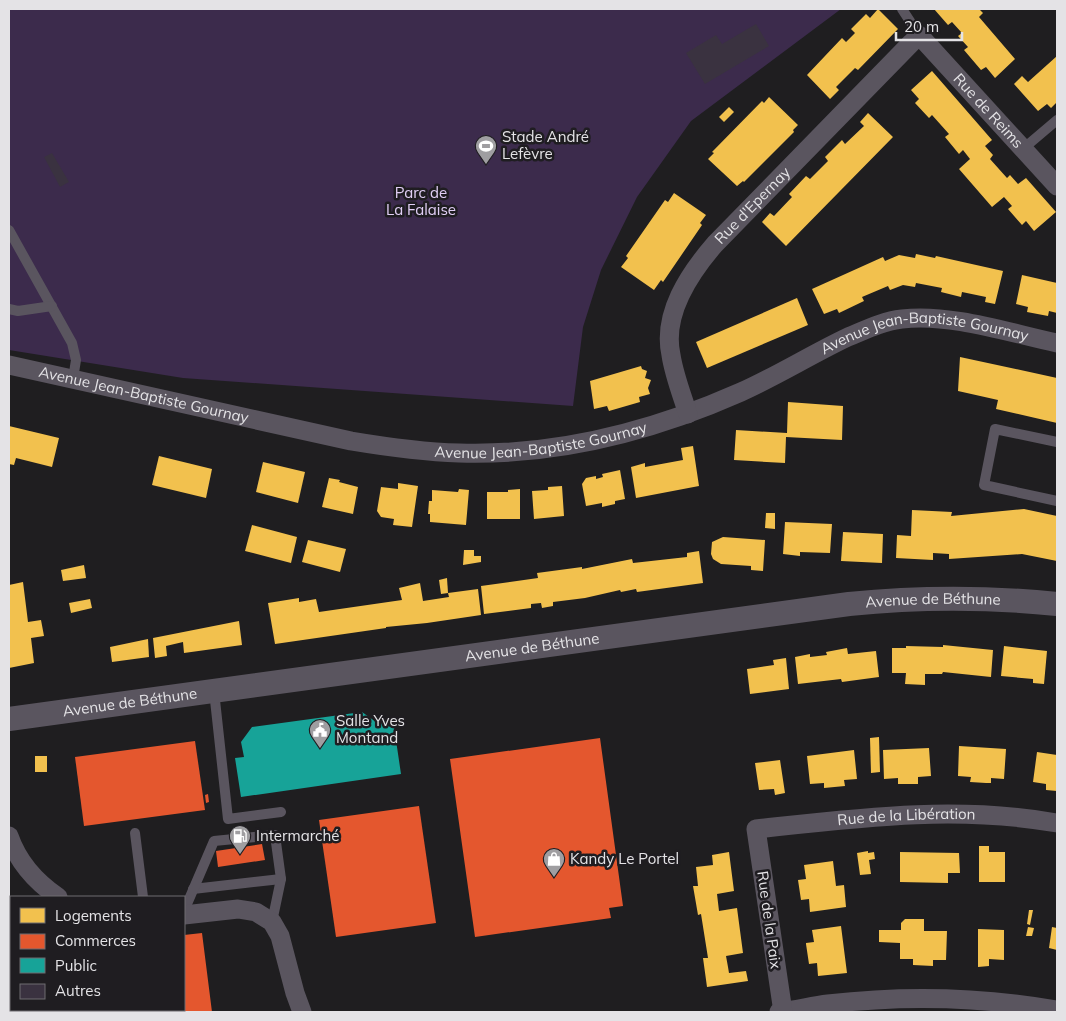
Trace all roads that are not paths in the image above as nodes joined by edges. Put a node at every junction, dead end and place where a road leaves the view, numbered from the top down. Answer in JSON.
{"nodes":[{"id":1,"x":902,"y":9,"type":"edge"},
{"id":2,"x":919,"y":35,"type":"junction"},
{"id":3,"x":1057,"y":120,"type":"edge"},
{"id":4,"x":1024,"y":148,"type":"junction"},
{"id":5,"x":1057,"y":186,"type":"edge"},
{"id":6,"x":9,"y":230,"type":"edge"},
{"id":7,"x":52,"y":306,"type":"junction"},
{"id":8,"x":9,"y":309,"type":"edge"},
{"id":9,"x":1057,"y":343,"type":"edge"},
{"id":10,"x":9,"y":365,"type":"edge"},
{"id":11,"x":73,"y":378,"type":"junction"},
{"id":12,"x":688,"y":414,"type":"junction"},
{"id":13,"x":1057,"y":442,"type":"edge"},
{"id":14,"x":1057,"y":501,"type":"edge"},
{"id":15,"x":1057,"y":604,"type":"edge"},
{"id":16,"x":214,"y":690,"type":"junction"},
{"id":17,"x":9,"y":718,"type":"edge"},
{"id":18,"x":281,"y":812,"type":"dead end"},
{"id":19,"x":1057,"y":823,"type":"edge"},
{"id":20,"x":756,"y":829,"type":"joint"},
{"id":21,"x":135,"y":833,"type":"dead end"},
{"id":22,"x":9,"y":836,"type":"edge"},
{"id":23,"x":281,"y":879,"type":"junction"},
{"id":24,"x":193,"y":889,"type":"junction"},
{"id":25,"x":57,"y":896,"type":"edge"},
{"id":26,"x":143,"y":896,"type":"edge"},
{"id":27,"x":185,"y":908,"type":"edge"},
{"id":28,"x":185,"y":915,"type":"edge"},
{"id":29,"x":272,"y":922,"type":"junction"},
{"id":30,"x":1057,"y":1010,"type":"edge"},
{"id":31,"x":302,"y":1012,"type":"edge"},
{"id":32,"x":781,"y":1012,"type":"edge"}],
"edges":[{"from":1,"to":2,"type":"lane"},
{"from":2,"to":4,"type":"street","name":"Rue de Reims"},
{"from":2,"to":12,"type":"street","name":"Rue d'Epernay"},
{"from":3,"to":4,"type":"lane"},
{"from":4,"to":5,"type":"street","name":"Rue de Reims"},
{"from":6,"to":7,"type":"lane"},
{"from":7,"to":8,"type":"lane"},
{"from":7,"to":11,"type":"lane"},
{"from":9,"to":12,"type":"street","name":"Avenue Jean-Baptiste Gournay"},
{"from":10,"to":11,"type":"street","name":"Avenue Jean-Baptiste Gournay"},
{"from":11,"to":12,"type":"street","name":"Avenue Jean-Baptiste Gournay"},
{"from":13,"to":14,"type":"lane"},
{"from":15,"to":16,"type":"street","name":"Avenue de Béthune"},
{"from":16,"to":17,"type":"street","name":"Avenue de Béthune"},
{"from":16,"to":18,"type":"lane"},
{"from":19,"to":20,"type":"street","name":"Rue de la Libération"},
{"from":20,"to":32,"type":"street","name":"Rue de la Paix"},
{"from":21,"to":26,"type":"lane"},
{"from":22,"to":25,"type":"street"},
{"from":23,"to":24,"type":"lane"},
{"from":23,"to":24,"type":"lane"},
{"from":23,"to":29,"type":"lane"},
{"from":24,"to":27,"type":"lane"},
{"from":28,"to":29,"type":"street"},
{"from":29,"to":31,"type":"street"},
{"from":30,"to":32,"type":"street"}]}
